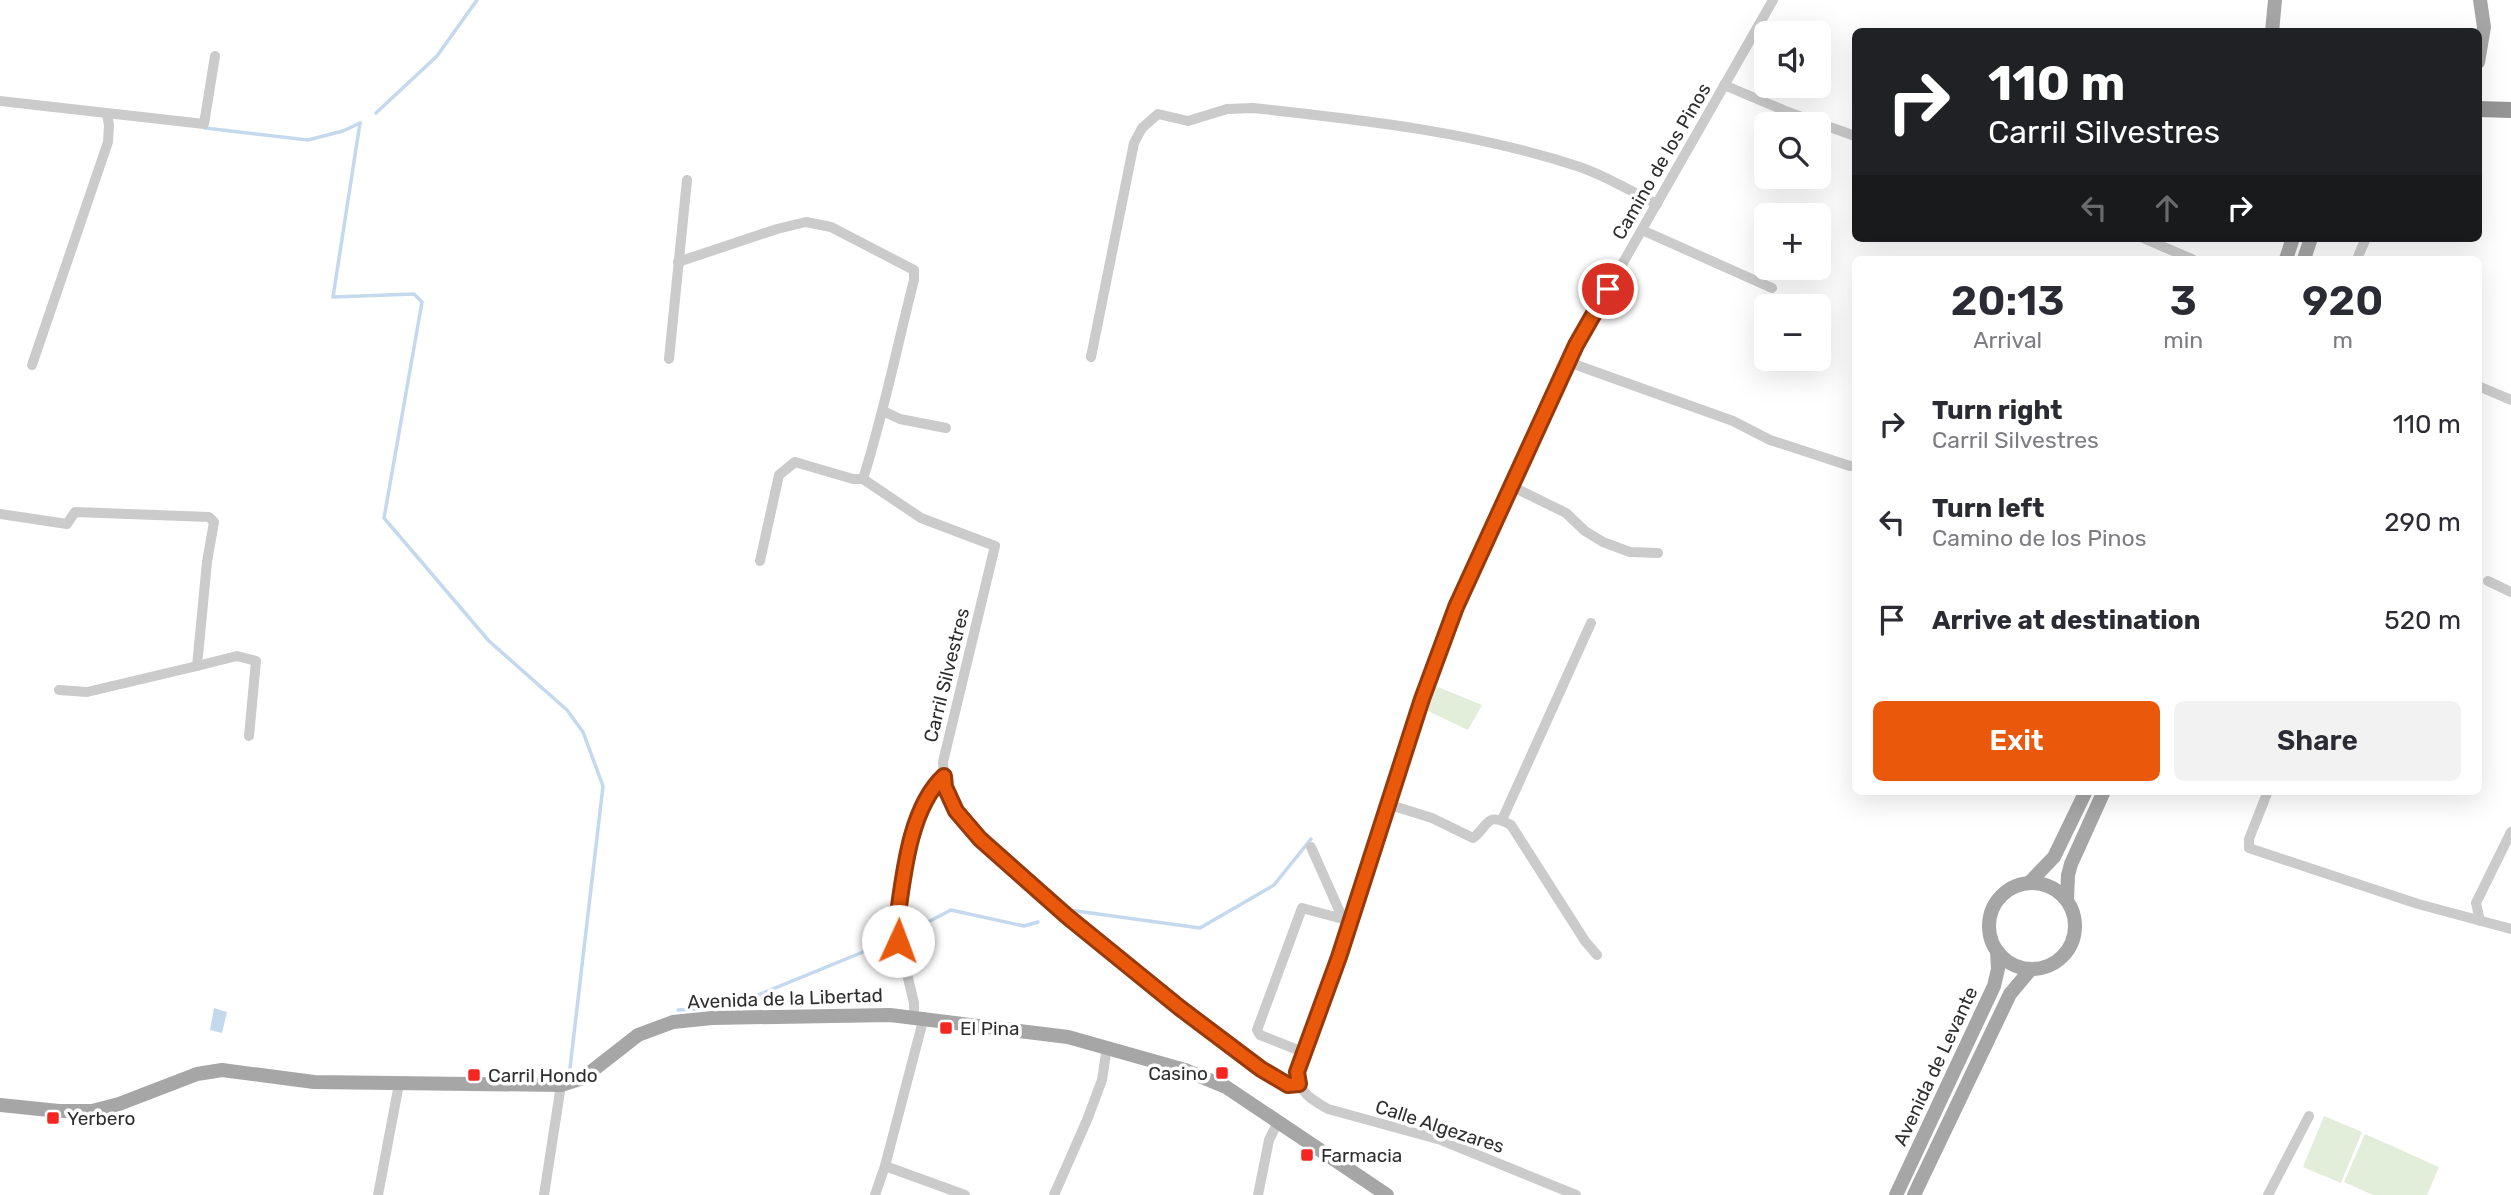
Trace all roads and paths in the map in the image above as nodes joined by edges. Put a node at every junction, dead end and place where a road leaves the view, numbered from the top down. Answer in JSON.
{"nodes":[{"id":1,"x":1773,"y":0,"type":"edge"},
{"id":2,"x":2275,"y":0,"type":"edge"},
{"id":3,"x":2481,"y":5,"type":"edge"},
{"id":4,"x":2272,"y":28,"type":"edge"},
{"id":5,"x":2482,"y":47,"type":"edge"},
{"id":6,"x":215,"y":56,"type":"dead end"},
{"id":7,"x":1724,"y":85,"type":"junction"},
{"id":8,"x":0,"y":101,"type":"edge"},
{"id":9,"x":2482,"y":109,"type":"edge"},
{"id":10,"x":2511,"y":110,"type":"edge"},
{"id":11,"x":107,"y":114,"type":"junction"},
{"id":12,"x":1852,"y":135,"type":"edge"},
{"id":13,"x":687,"y":180,"type":"dead end"},
{"id":14,"x":1657,"y":204,"type":"junction"},
{"id":15,"x":1642,"y":230,"type":"junction"},
{"id":16,"x":2152,"y":242,"type":"edge"},
{"id":17,"x":2185,"y":256,"type":"edge"},
{"id":18,"x":678,"y":262,"type":"junction"},
{"id":19,"x":1772,"y":288,"type":"dead end"},
{"id":20,"x":1091,"y":357,"type":"dead end"},
{"id":21,"x":669,"y":359,"type":"dead end"},
{"id":22,"x":1568,"y":362,"type":"junction"},
{"id":23,"x":32,"y":365,"type":"dead end"},
{"id":24,"x":2482,"y":388,"type":"edge"},
{"id":25,"x":2511,"y":400,"type":"edge"},
{"id":26,"x":883,"y":411,"type":"junction"},
{"id":27,"x":946,"y":428,"type":"dead end"},
{"id":28,"x":1850,"y":466,"type":"dead end"},
{"id":29,"x":863,"y":479,"type":"junction"},
{"id":30,"x":1511,"y":486,"type":"junction"},
{"id":31,"x":0,"y":514,"type":"edge"},
{"id":32,"x":1658,"y":553,"type":"dead end"},
{"id":33,"x":760,"y":561,"type":"dead end"},
{"id":34,"x":2488,"y":581,"type":"dead end"},
{"id":35,"x":2511,"y":592,"type":"edge"},
{"id":36,"x":1591,"y":623,"type":"dead end"},
{"id":37,"x":197,"y":666,"type":"junction"},
{"id":38,"x":58,"y":690,"type":"dead end"},
{"id":39,"x":249,"y":736,"type":"dead end"},
{"id":40,"x":944,"y":776,"type":"junction"},
{"id":41,"x":2084,"y":795,"type":"edge"},
{"id":42,"x":2102,"y":795,"type":"edge"},
{"id":43,"x":2266,"y":795,"type":"edge"},
{"id":44,"x":1387,"y":804,"type":"junction"},
{"id":45,"x":1502,"y":820,"type":"junction"},
{"id":46,"x":2511,"y":832,"type":"edge"},
{"id":47,"x":1311,"y":847,"type":"dead end"},
{"id":48,"x":2029,"y":883,"type":"junction"},
{"id":49,"x":2067,"y":900,"type":"junction"},
{"id":50,"x":1347,"y":920,"type":"junction"},
{"id":51,"x":2480,"y":921,"type":"junction"},
{"id":52,"x":2511,"y":929,"type":"edge"},
{"id":53,"x":1997,"y":951,"type":"junction"},
{"id":54,"x":1597,"y":955,"type":"dead end"},
{"id":55,"x":2031,"y":969,"type":"junction"},
{"id":56,"x":919,"y":1017,"type":"junction"},
{"id":57,"x":1107,"y":1047,"type":"junction"},
{"id":58,"x":1304,"y":1052,"type":"junction"},
{"id":59,"x":398,"y":1084,"type":"junction"},
{"id":60,"x":1299,"y":1084,"type":"junction"},
{"id":61,"x":561,"y":1085,"type":"junction"},
{"id":62,"x":0,"y":1105,"type":"edge"},
{"id":63,"x":2309,"y":1116,"type":"dead end"},
{"id":64,"x":1278,"y":1122,"type":"junction"},
{"id":65,"x":885,"y":1166,"type":"junction"},
{"id":66,"x":949,"y":1192,"type":"edge"},
{"id":67,"x":378,"y":1195,"type":"edge"},
{"id":68,"x":544,"y":1195,"type":"edge"},
{"id":69,"x":874,"y":1195,"type":"edge"},
{"id":70,"x":965,"y":1195,"type":"edge"},
{"id":71,"x":1054,"y":1195,"type":"edge"},
{"id":72,"x":1259,"y":1195,"type":"edge"},
{"id":73,"x":1387,"y":1195,"type":"edge"},
{"id":74,"x":1576,"y":1195,"type":"edge"},
{"id":75,"x":1896,"y":1195,"type":"edge"},
{"id":76,"x":1914,"y":1195,"type":"edge"},
{"id":77,"x":2268,"y":1195,"type":"edge"}],
"edges":[{"from":1,"to":7,"type":"street","name":"Camino de los Pinos"},
{"from":2,"to":4,"type":"main road"},
{"from":3,"to":5,"type":"main road"},
{"from":6,"to":11,"type":"street"},
{"from":7,"to":12,"type":"street"},
{"from":7,"to":14,"type":"street","name":"Camino de los Pinos"},
{"from":8,"to":11,"type":"street"},
{"from":9,"to":10,"type":"highway"},
{"from":11,"to":23,"type":"street"},
{"from":13,"to":18,"type":"street"},
{"from":14,"to":15,"type":"street","name":"Camino de los Pinos"},
{"from":14,"to":20,"type":"street"},
{"from":15,"to":19,"type":"street"},
{"from":15,"to":22,"type":"street","name":"Camino de los Pinos"},
{"from":16,"to":17,"type":"street"},
{"from":18,"to":21,"type":"street"},
{"from":18,"to":26,"type":"street"},
{"from":22,"to":28,"type":"street"},
{"from":22,"to":30,"type":"street","name":"Camino de los Pinos"},
{"from":24,"to":25,"type":"street"},
{"from":26,"to":27,"type":"street"},
{"from":26,"to":29,"type":"street"},
{"from":29,"to":33,"type":"street"},
{"from":29,"to":40,"type":"street","name":"Carril Silvestres"},
{"from":30,"to":32,"type":"street"},
{"from":30,"to":44,"type":"street","name":"Camino de los Pinos"},
{"from":31,"to":37,"type":"street"},
{"from":34,"to":35,"type":"street"},
{"from":36,"to":45,"type":"street"},
{"from":37,"to":38,"type":"street"},
{"from":37,"to":39,"type":"street"},
{"from":40,"to":56,"type":"street"},
{"from":40,"to":60,"type":"street","name":"Carril Silvestres"},
{"from":41,"to":48,"type":"main road"},
{"from":42,"to":49,"type":"main road"},
{"from":43,"to":51,"type":"street"},
{"from":44,"to":45,"type":"street"},
{"from":44,"to":50,"type":"street","name":"Camino de los Pinos"},
{"from":45,"to":54,"type":"street"},
{"from":46,"to":51,"type":"street"},
{"from":47,"to":50,"type":"street"},
{"from":48,"to":49,"type":"main road"},
{"from":48,"to":53,"type":"main road"},
{"from":49,"to":55,"type":"main road"},
{"from":50,"to":58,"type":"street","name":"Camino de los Pinos"},
{"from":50,"to":58,"type":"street"},
{"from":51,"to":52,"type":"street"},
{"from":53,"to":55,"type":"main road"},
{"from":53,"to":75,"type":"main road","name":"Avenida de Levante"},
{"from":55,"to":76,"type":"main road","name":"Avenida de Levante"},
{"from":56,"to":57,"type":"main road","name":"Avenida de la Libertad"},
{"from":56,"to":61,"type":"main road","name":"Avenida de la Libertad"},
{"from":56,"to":65,"type":"street"},
{"from":57,"to":64,"type":"main road","name":"Avenida de la Libertad"},
{"from":57,"to":71,"type":"street"},
{"from":58,"to":60,"type":"street","name":"Camino de los Pinos"},
{"from":59,"to":61,"type":"main road","name":"Avenida de la Libertad"},
{"from":59,"to":62,"type":"main road","name":"Avenida de la Libertad"},
{"from":59,"to":67,"type":"street"},
{"from":60,"to":74,"type":"street","name":"Calle Algezares"},
{"from":61,"to":68,"type":"street"},
{"from":63,"to":77,"type":"street"},
{"from":64,"to":72,"type":"street"},
{"from":64,"to":73,"type":"main road","name":"Avenida de la Libertad"},
{"from":65,"to":66,"type":"street"},
{"from":65,"to":69,"type":"street"},
{"from":66,"to":70,"type":"street"}]}
